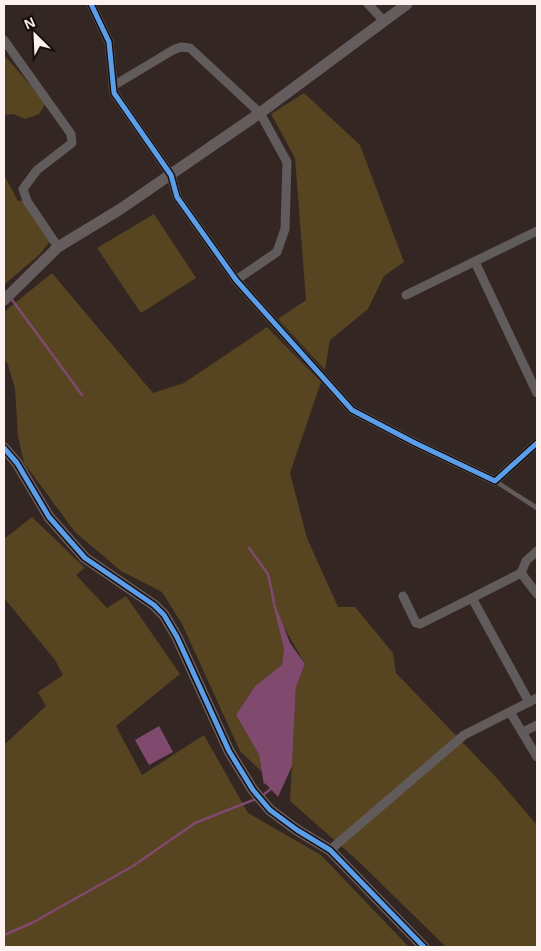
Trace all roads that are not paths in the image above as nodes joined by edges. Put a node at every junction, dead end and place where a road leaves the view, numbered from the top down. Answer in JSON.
{"nodes":[{"id":1,"x":91,"y":4,"type":"edge"},
{"id":2,"x":368,"y":4,"type":"edge"},
{"id":3,"x":407,"y":4,"type":"edge"},
{"id":4,"x":383,"y":20,"type":"junction"},
{"id":5,"x":4,"y":40,"type":"edge"},
{"id":6,"x":113,"y":86,"type":"junction"},
{"id":7,"x":260,"y":114,"type":"junction"},
{"id":8,"x":171,"y":175,"type":"junction"},
{"id":9,"x":537,"y":232,"type":"edge"},
{"id":10,"x":58,"y":247,"type":"junction"},
{"id":11,"x":475,"y":262,"type":"junction"},
{"id":12,"x":236,"y":280,"type":"junction"},
{"id":13,"x":406,"y":295,"type":"dead end"},
{"id":14,"x":4,"y":300,"type":"edge"},
{"id":15,"x":537,"y":393,"type":"edge"},
{"id":16,"x":537,"y":443,"type":"edge"},
{"id":17,"x":4,"y":448,"type":"edge"},
{"id":18,"x":495,"y":481,"type":"junction"},
{"id":19,"x":537,"y":508,"type":"edge"},
{"id":20,"x":537,"y":551,"type":"edge"},
{"id":21,"x":521,"y":573,"type":"junction"},
{"id":22,"x":537,"y":594,"type":"edge"},
{"id":23,"x":403,"y":596,"type":"dead end"},
{"id":24,"x":472,"y":598,"type":"junction"},
{"id":25,"x":533,"y":700,"type":"edge"},
{"id":26,"x":510,"y":712,"type":"junction"},
{"id":27,"x":537,"y":725,"type":"edge"},
{"id":28,"x":523,"y":732,"type":"junction"},
{"id":29,"x":537,"y":757,"type":"edge"},
{"id":30,"x":330,"y":850,"type":"junction"},
{"id":31,"x":424,"y":947,"type":"edge"}],
"edges":[{"from":1,"to":6,"type":"street"},
{"from":2,"to":4,"type":"street"},
{"from":3,"to":4,"type":"street"},
{"from":4,"to":7,"type":"street"},
{"from":5,"to":10,"type":"street"},
{"from":6,"to":7,"type":"street"},
{"from":6,"to":8,"type":"street"},
{"from":7,"to":8,"type":"street"},
{"from":7,"to":12,"type":"street"},
{"from":8,"to":10,"type":"street"},
{"from":8,"to":12,"type":"street"},
{"from":9,"to":11,"type":"street"},
{"from":10,"to":14,"type":"street"},
{"from":11,"to":13,"type":"street"},
{"from":11,"to":15,"type":"street"},
{"from":12,"to":18,"type":"street"},
{"from":16,"to":18,"type":"street"},
{"from":17,"to":30,"type":"street"},
{"from":18,"to":19,"type":"lane"},
{"from":20,"to":21,"type":"street"},
{"from":21,"to":22,"type":"street"},
{"from":21,"to":24,"type":"street"},
{"from":23,"to":24,"type":"street"},
{"from":24,"to":25,"type":"street"},
{"from":25,"to":26,"type":"street"},
{"from":26,"to":28,"type":"street"},
{"from":26,"to":30,"type":"street"},
{"from":27,"to":28,"type":"street"},
{"from":28,"to":29,"type":"street"},
{"from":30,"to":31,"type":"street"}]}
